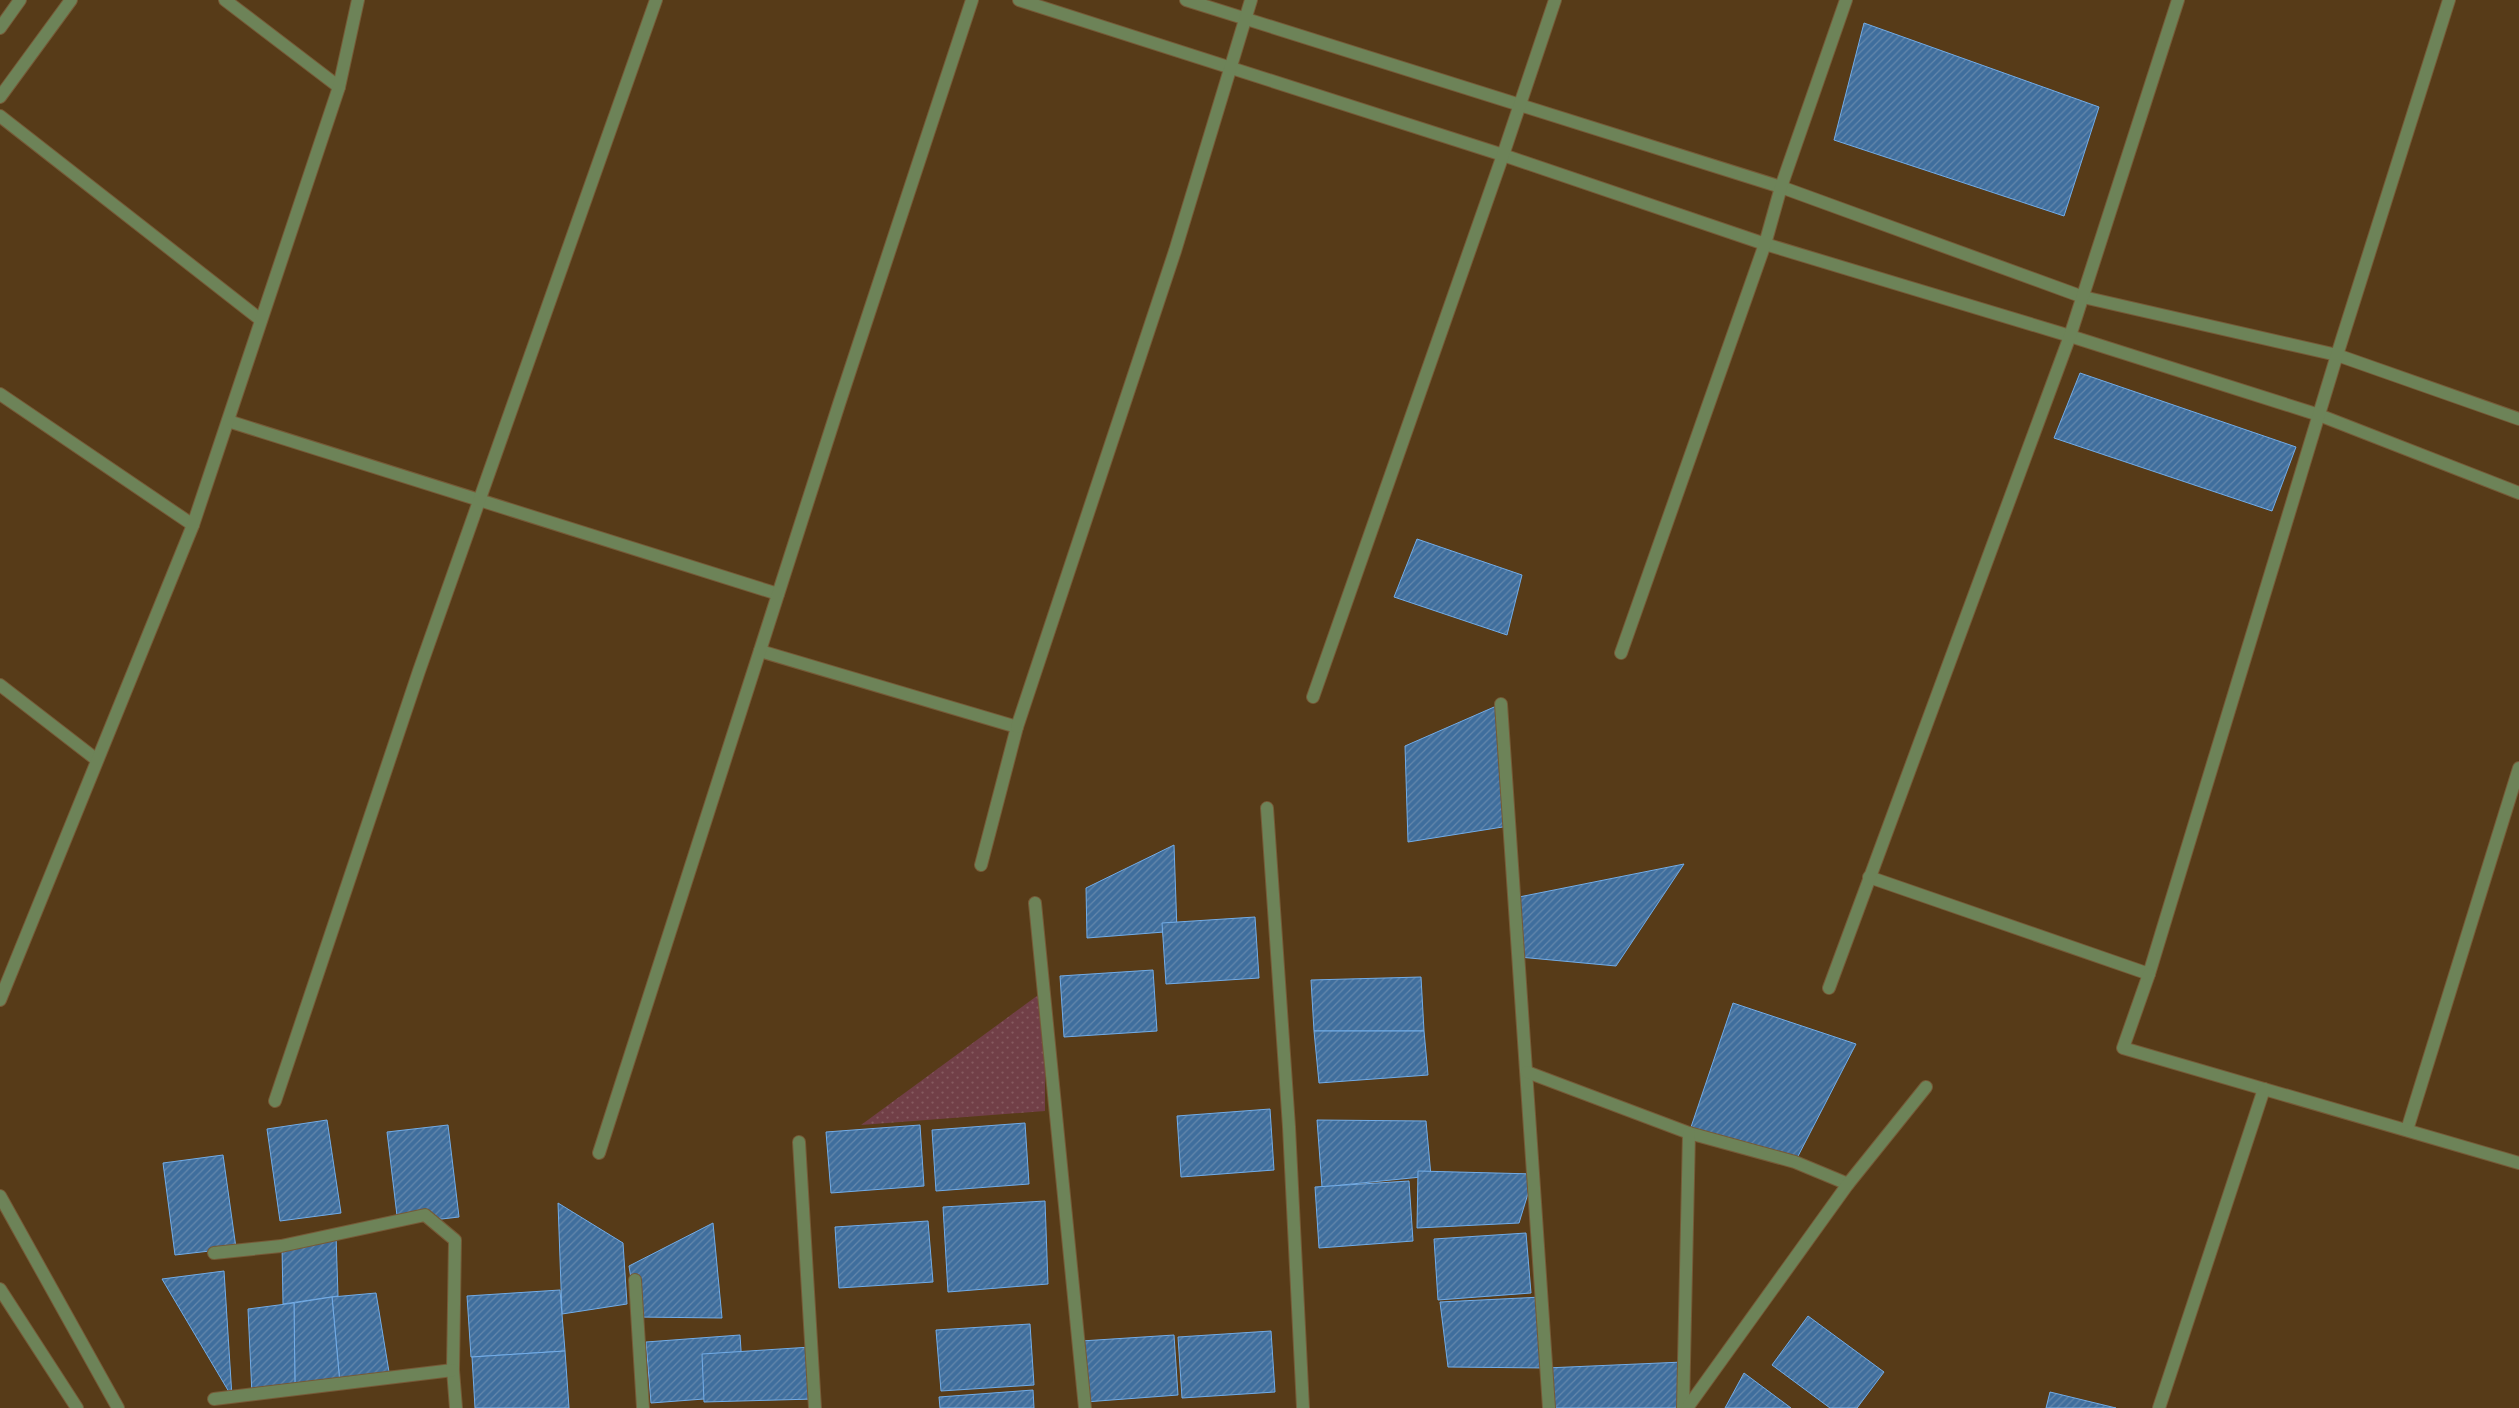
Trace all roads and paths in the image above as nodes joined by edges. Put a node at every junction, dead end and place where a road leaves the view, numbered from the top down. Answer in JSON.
{"nodes":[{"id":1,"x":20,"y":0,"type":"edge"},
{"id":2,"x":71,"y":0,"type":"edge"},
{"id":3,"x":225,"y":0,"type":"edge"},
{"id":4,"x":358,"y":0,"type":"edge"},
{"id":5,"x":656,"y":0,"type":"edge"},
{"id":6,"x":972,"y":0,"type":"edge"},
{"id":7,"x":1019,"y":0,"type":"edge"},
{"id":8,"x":1186,"y":0,"type":"edge"},
{"id":9,"x":1251,"y":0,"type":"edge"},
{"id":10,"x":1555,"y":0,"type":"edge"},
{"id":11,"x":1846,"y":0,"type":"edge"},
{"id":12,"x":2178,"y":0,"type":"edge"},
{"id":13,"x":2449,"y":0,"type":"edge"},
{"id":14,"x":1244,"y":20,"type":"junction"},
{"id":15,"x":0,"y":28,"type":"edge"},
{"id":16,"x":1229,"y":67,"type":"junction"},
{"id":17,"x":340,"y":87,"type":"junction"},
{"id":18,"x":0,"y":97,"type":"edge"},
{"id":19,"x":1521,"y":104,"type":"junction"},
{"id":20,"x":0,"y":116,"type":"edge"},
{"id":21,"x":1503,"y":155,"type":"junction"},
{"id":22,"x":1781,"y":187,"type":"junction"},
{"id":23,"x":1765,"y":244,"type":"junction"},
{"id":24,"x":2083,"y":297,"type":"junction"},
{"id":25,"x":261,"y":320,"type":"junction"},
{"id":26,"x":2070,"y":336,"type":"junction"},
{"id":27,"x":2337,"y":355,"type":"junction"},
{"id":28,"x":0,"y":394,"type":"edge"},
{"id":29,"x":2319,"y":415,"type":"junction"},
{"id":30,"x":2519,"y":419,"type":"edge"},
{"id":31,"x":228,"y":421,"type":"junction"},
{"id":32,"x":2519,"y":493,"type":"edge"},
{"id":33,"x":479,"y":500,"type":"junction"},
{"id":34,"x":193,"y":525,"type":"junction"},
{"id":35,"x":778,"y":594,"type":"junction"},
{"id":36,"x":760,"y":651,"type":"junction"},
{"id":37,"x":1621,"y":653,"type":"dead end"},
{"id":38,"x":0,"y":684,"type":"edge"},
{"id":39,"x":1312,"y":697,"type":"dead end"},
{"id":40,"x":1500,"y":704,"type":"dead end"},
{"id":41,"x":1017,"y":727,"type":"junction"},
{"id":42,"x":97,"y":760,"type":"junction"},
{"id":43,"x":2519,"y":768,"type":"edge"},
{"id":44,"x":1267,"y":808,"type":"dead end"},
{"id":45,"x":981,"y":865,"type":"dead end"},
{"id":46,"x":1870,"y":877,"type":"junction"},
{"id":47,"x":1035,"y":903,"type":"dead end"},
{"id":48,"x":2149,"y":974,"type":"junction"},
{"id":49,"x":1829,"y":988,"type":"dead end"},
{"id":50,"x":0,"y":1000,"type":"edge"},
{"id":51,"x":1527,"y":1072,"type":"junction"},
{"id":52,"x":1926,"y":1087,"type":"dead end"},
{"id":53,"x":2264,"y":1089,"type":"junction"},
{"id":54,"x":275,"y":1101,"type":"dead end"},
{"id":55,"x":2407,"y":1130,"type":"junction"},
{"id":56,"x":1689,"y":1133,"type":"junction"},
{"id":57,"x":799,"y":1142,"type":"dead end"},
{"id":58,"x":599,"y":1153,"type":"dead end"},
{"id":59,"x":2519,"y":1163,"type":"edge"},
{"id":60,"x":1848,"y":1184,"type":"junction"},
{"id":61,"x":0,"y":1196,"type":"edge"},
{"id":62,"x":214,"y":1253,"type":"dead end"},
{"id":63,"x":635,"y":1280,"type":"dead end"},
{"id":64,"x":0,"y":1289,"type":"edge"},
{"id":65,"x":454,"y":1370,"type":"junction"},
{"id":66,"x":214,"y":1399,"type":"dead end"},
{"id":67,"x":77,"y":1408,"type":"edge"},
{"id":68,"x":118,"y":1408,"type":"edge"},
{"id":69,"x":456,"y":1408,"type":"edge"},
{"id":70,"x":643,"y":1408,"type":"edge"},
{"id":71,"x":815,"y":1408,"type":"edge"},
{"id":72,"x":1085,"y":1408,"type":"edge"},
{"id":73,"x":1304,"y":1408,"type":"edge"},
{"id":74,"x":1549,"y":1408,"type":"edge"},
{"id":75,"x":1683,"y":1408,"type":"edge"},
{"id":76,"x":1687,"y":1408,"type":"edge"},
{"id":77,"x":2159,"y":1408,"type":"edge"}],
"edges":[{"from":1,"to":15,"type":"street"},
{"from":2,"to":18,"type":"street"},
{"from":3,"to":17,"type":"street"},
{"from":4,"to":17,"type":"street"},
{"from":5,"to":33,"type":"street"},
{"from":6,"to":35,"type":"street"},
{"from":7,"to":16,"type":"street"},
{"from":8,"to":14,"type":"street"},
{"from":9,"to":14,"type":"street"},
{"from":10,"to":19,"type":"street"},
{"from":11,"to":22,"type":"street"},
{"from":12,"to":24,"type":"street"},
{"from":13,"to":27,"type":"street"},
{"from":14,"to":16,"type":"street"},
{"from":14,"to":19,"type":"street"},
{"from":16,"to":21,"type":"street"},
{"from":16,"to":41,"type":"street"},
{"from":17,"to":25,"type":"street"},
{"from":19,"to":21,"type":"street"},
{"from":19,"to":22,"type":"street"},
{"from":20,"to":25,"type":"street"},
{"from":21,"to":23,"type":"street"},
{"from":21,"to":39,"type":"street"},
{"from":22,"to":23,"type":"street"},
{"from":22,"to":24,"type":"street"},
{"from":23,"to":26,"type":"street"},
{"from":23,"to":37,"type":"street"},
{"from":24,"to":26,"type":"street"},
{"from":24,"to":27,"type":"street"},
{"from":25,"to":31,"type":"street"},
{"from":26,"to":29,"type":"street"},
{"from":26,"to":46,"type":"street"},
{"from":27,"to":29,"type":"street"},
{"from":27,"to":30,"type":"street"},
{"from":28,"to":34,"type":"street"},
{"from":29,"to":32,"type":"street"},
{"from":29,"to":48,"type":"street"},
{"from":31,"to":33,"type":"street"},
{"from":31,"to":34,"type":"street"},
{"from":33,"to":35,"type":"street"},
{"from":33,"to":54,"type":"street"},
{"from":34,"to":42,"type":"street"},
{"from":35,"to":36,"type":"street"},
{"from":36,"to":41,"type":"street"},
{"from":36,"to":58,"type":"street"},
{"from":38,"to":42,"type":"street"},
{"from":40,"to":51,"type":"street"},
{"from":41,"to":45,"type":"street"},
{"from":42,"to":50,"type":"street"},
{"from":43,"to":55,"type":"street"},
{"from":44,"to":73,"type":"street"},
{"from":46,"to":48,"type":"street"},
{"from":46,"to":49,"type":"street"},
{"from":47,"to":72,"type":"street"},
{"from":48,"to":53,"type":"street"},
{"from":51,"to":56,"type":"street"},
{"from":51,"to":74,"type":"street"},
{"from":52,"to":60,"type":"street"},
{"from":53,"to":55,"type":"street"},
{"from":53,"to":77,"type":"street"},
{"from":55,"to":59,"type":"street"},
{"from":56,"to":60,"type":"street"},
{"from":56,"to":75,"type":"street"},
{"from":57,"to":71,"type":"street"},
{"from":60,"to":76,"type":"street"},
{"from":61,"to":68,"type":"street"},
{"from":62,"to":65,"type":"street"},
{"from":63,"to":70,"type":"street"},
{"from":64,"to":67,"type":"street"},
{"from":65,"to":66,"type":"street"},
{"from":65,"to":69,"type":"street"}]}
